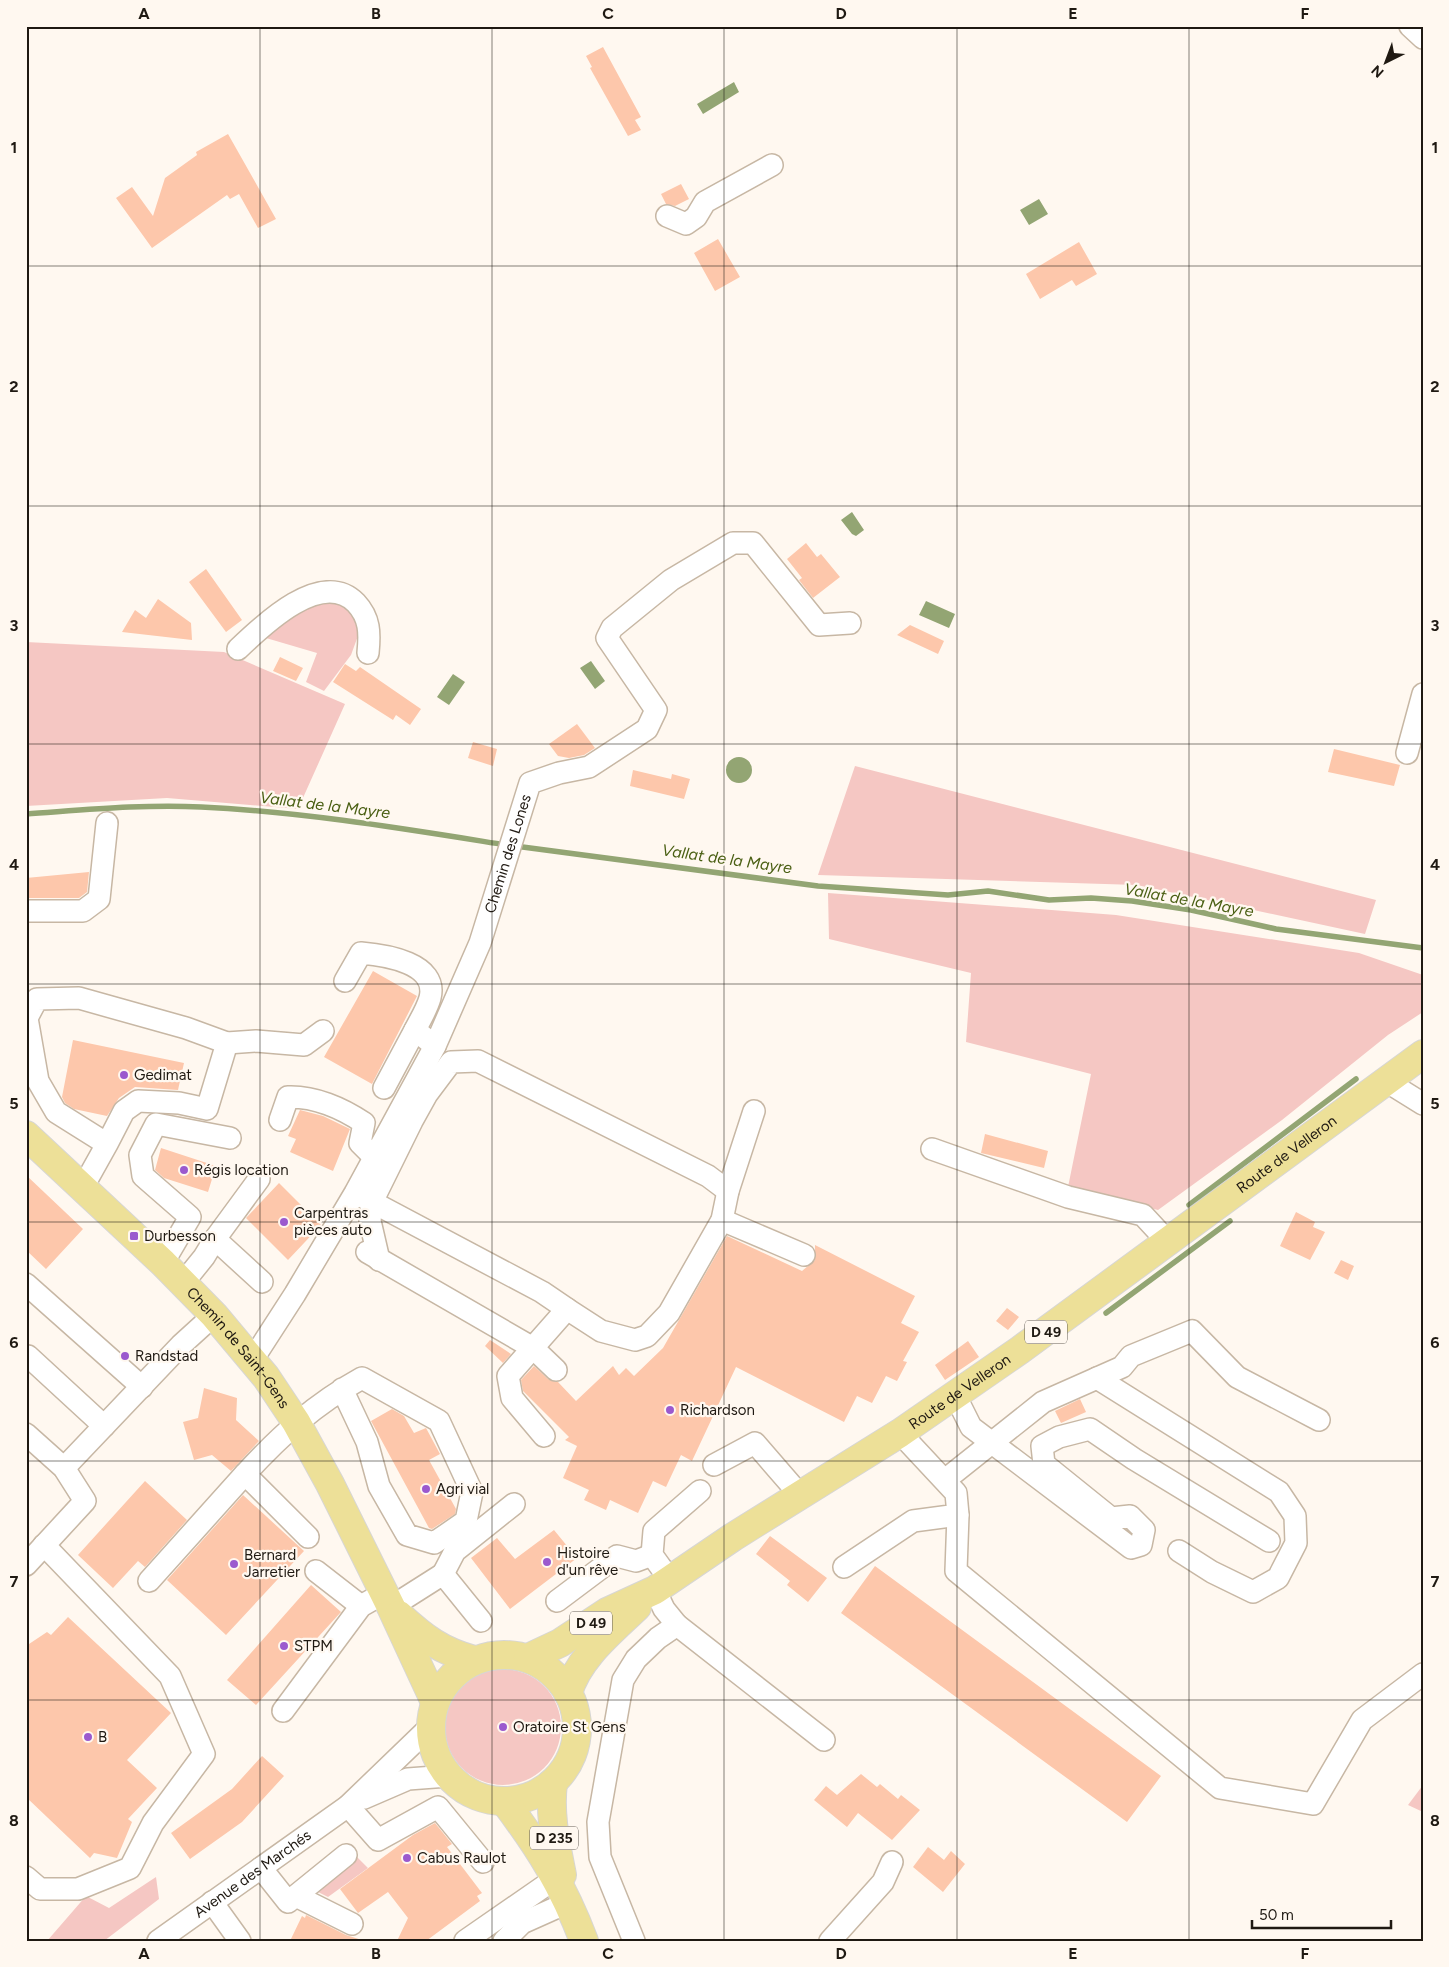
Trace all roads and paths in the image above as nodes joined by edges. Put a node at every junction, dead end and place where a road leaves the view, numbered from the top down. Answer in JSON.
{"nodes":[{"id":1,"x":1410,"y":26,"type":"edge"},
{"id":2,"x":1423,"y":38,"type":"edge"},
{"id":3,"x":772,"y":165,"type":"dead end"},
{"id":4,"x":668,"y":216,"type":"dead end"},
{"id":5,"x":850,"y":623,"type":"dead end"},
{"id":6,"x":238,"y":649,"type":"dead end"},
{"id":7,"x":368,"y":653,"type":"dead end"},
{"id":8,"x":1423,"y":694,"type":"edge"},
{"id":9,"x":1407,"y":753,"type":"dead end"},
{"id":10,"x":107,"y":823,"type":"dead end"},
{"id":11,"x":26,"y":910,"type":"edge"},
{"id":12,"x":346,"y":981,"type":"dead end"},
{"id":13,"x":415,"y":1030,"type":"junction"},
{"id":14,"x":323,"y":1031,"type":"dead end"},
{"id":15,"x":227,"y":1043,"type":"junction"},
{"id":16,"x":435,"y":1046,"type":"junction"},
{"id":17,"x":1423,"y":1054,"type":"edge"},
{"id":18,"x":1386,"y":1081,"type":"junction"},
{"id":19,"x":384,"y":1088,"type":"dead end"},
{"id":20,"x":1423,"y":1104,"type":"edge"},
{"id":21,"x":754,"y":1111,"type":"dead end"},
{"id":22,"x":280,"y":1120,"type":"dead end"},
{"id":23,"x":26,"y":1134,"type":"edge"},
{"id":24,"x":230,"y":1138,"type":"dead end"},
{"id":25,"x":107,"y":1144,"type":"junction"},
{"id":26,"x":932,"y":1149,"type":"dead end"},
{"id":27,"x":374,"y":1157,"type":"junction"},
{"id":28,"x":259,"y":1180,"type":"dead end"},
{"id":29,"x":83,"y":1187,"type":"junction"},
{"id":30,"x":728,"y":1191,"type":"junction"},
{"id":31,"x":363,"y":1198,"type":"junction"},
{"id":32,"x":722,"y":1220,"type":"junction"},
{"id":33,"x":216,"y":1239,"type":"junction"},
{"id":34,"x":1168,"y":1242,"type":"junction"},
{"id":35,"x":804,"y":1254,"type":"dead end"},
{"id":36,"x":163,"y":1263,"type":"junction"},
{"id":37,"x":262,"y":1282,"type":"dead end"},
{"id":38,"x":182,"y":1283,"type":"junction"},
{"id":39,"x":26,"y":1284,"type":"edge"},
{"id":40,"x":567,"y":1309,"type":"junction"},
{"id":41,"x":214,"y":1315,"type":"junction"},
{"id":42,"x":533,"y":1348,"type":"junction"},
{"id":43,"x":28,"y":1356,"type":"dead end"},
{"id":44,"x":253,"y":1359,"type":"junction"},
{"id":45,"x":556,"y":1370,"type":"dead end"},
{"id":46,"x":1097,"y":1378,"type":"junction"},
{"id":47,"x":142,"y":1387,"type":"junction"},
{"id":48,"x":342,"y":1389,"type":"junction"},
{"id":49,"x":954,"y":1395,"type":"junction"},
{"id":50,"x":1320,"y":1420,"type":"dead end"},
{"id":51,"x":296,"y":1422,"type":"junction"},
{"id":52,"x":104,"y":1426,"type":"junction"},
{"id":53,"x":900,"y":1433,"type":"junction"},
{"id":54,"x":26,"y":1434,"type":"edge"},
{"id":55,"x":544,"y":1436,"type":"dead end"},
{"id":56,"x":992,"y":1443,"type":"junction"},
{"id":57,"x":714,"y":1465,"type":"dead end"},
{"id":58,"x":64,"y":1468,"type":"junction"},
{"id":59,"x":245,"y":1474,"type":"junction"},
{"id":60,"x":945,"y":1480,"type":"junction"},
{"id":61,"x":700,"y":1491,"type":"dead end"},
{"id":62,"x":800,"y":1495,"type":"junction"},
{"id":63,"x":514,"y":1504,"type":"dead end"},
{"id":64,"x":958,"y":1515,"type":"junction"},
{"id":65,"x":308,"y":1537,"type":"dead end"},
{"id":66,"x":1269,"y":1541,"type":"dead end"},
{"id":67,"x":44,"y":1544,"type":"junction"},
{"id":68,"x":1179,"y":1551,"type":"dead end"},
{"id":69,"x":652,"y":1555,"type":"junction"},
{"id":70,"x":26,"y":1565,"type":"edge"},
{"id":71,"x":844,"y":1567,"type":"dead end"},
{"id":72,"x":316,"y":1571,"type":"dead end"},
{"id":73,"x":443,"y":1574,"type":"junction"},
{"id":74,"x":149,"y":1581,"type":"dead end"},
{"id":75,"x":663,"y":1585,"type":"junction"},
{"id":76,"x":557,"y":1601,"type":"dead end"},
{"id":77,"x":379,"y":1602,"type":"junction"},
{"id":78,"x":482,"y":1621,"type":"dead end"},
{"id":79,"x":676,"y":1625,"type":"junction"},
{"id":80,"x":528,"y":1658,"type":"junction"},
{"id":81,"x":474,"y":1660,"type":"junction"},
{"id":82,"x":1423,"y":1674,"type":"edge"},
{"id":83,"x":568,"y":1693,"type":"junction"},
{"id":84,"x":283,"y":1711,"type":"dead end"},
{"id":85,"x":432,"y":1715,"type":"junction"},
{"id":86,"x":824,"y":1740,"type":"dead end"},
{"id":87,"x":448,"y":1776,"type":"junction"},
{"id":88,"x":553,"y":1783,"type":"junction"},
{"id":89,"x":504,"y":1801,"type":"junction"},
{"id":90,"x":348,"y":1806,"type":"junction"},
{"id":91,"x":346,"y":1856,"type":"dead end"},
{"id":92,"x":484,"y":1862,"type":"dead end"},
{"id":93,"x":892,"y":1862,"type":"dead end"},
{"id":94,"x":262,"y":1868,"type":"junction"},
{"id":95,"x":26,"y":1877,"type":"edge"},
{"id":96,"x":563,"y":1891,"type":"junction"},
{"id":97,"x":296,"y":1896,"type":"junction"},
{"id":98,"x":212,"y":1902,"type":"junction"},
{"id":99,"x":352,"y":1924,"type":"dead end"},
{"id":100,"x":158,"y":1941,"type":"edge"},
{"id":101,"x":240,"y":1941,"type":"edge"},
{"id":102,"x":465,"y":1941,"type":"edge"},
{"id":103,"x":504,"y":1941,"type":"edge"},
{"id":104,"x":584,"y":1941,"type":"edge"},
{"id":105,"x":634,"y":1941,"type":"edge"},
{"id":106,"x":830,"y":1941,"type":"edge"}],
"edges":[{"from":1,"to":2,"type":"street"},
{"from":3,"to":4,"type":"street"},
{"from":5,"to":16,"type":"street","name":"Chemin des Lones"},
{"from":6,"to":7,"type":"street"},
{"from":8,"to":9,"type":"street"},
{"from":10,"to":11,"type":"street"},
{"from":12,"to":13,"type":"street"},
{"from":13,"to":16,"type":"street"},
{"from":13,"to":19,"type":"street"},
{"from":14,"to":15,"type":"street"},
{"from":15,"to":25,"type":"street"},
{"from":15,"to":25,"type":"street"},
{"from":16,"to":27,"type":"street","name":"Chemin des Lones"},
{"from":17,"to":18,"type":"main road","name":"Route de Velleron","number":"D 49"},
{"from":18,"to":20,"type":"street"},
{"from":18,"to":34,"type":"main road","name":"Route de Velleron","number":"D 49"},
{"from":21,"to":30,"type":"street"},
{"from":22,"to":27,"type":"street"},
{"from":23,"to":29,"type":"main road","name":"Chemin de Saint-Gens"},
{"from":24,"to":36,"type":"street"},
{"from":25,"to":29,"type":"street"},
{"from":26,"to":34,"type":"street"},
{"from":27,"to":31,"type":"street","name":"Chemin des Lones"},
{"from":28,"to":33,"type":"street"},
{"from":29,"to":36,"type":"main road","name":"Chemin de Saint-Gens"},
{"from":30,"to":31,"type":"street"},
{"from":30,"to":32,"type":"street"},
{"from":31,"to":40,"type":"street"},
{"from":31,"to":42,"type":"street"},
{"from":31,"to":44,"type":"street","name":"Chemin des Lones"},
{"from":32,"to":35,"type":"street"},
{"from":32,"to":40,"type":"street"},
{"from":33,"to":37,"type":"street"},
{"from":33,"to":38,"type":"street"},
{"from":34,"to":49,"type":"main road","name":"Route de Velleron","number":"D 49"},
{"from":36,"to":38,"type":"main road","name":"Chemin de Saint-Gens"},
{"from":38,"to":41,"type":"main road","name":"Chemin de Saint-Gens"},
{"from":39,"to":47,"type":"street"},
{"from":40,"to":42,"type":"street"},
{"from":41,"to":44,"type":"main road","name":"Chemin de Saint-Gens"},
{"from":41,"to":47,"type":"street"},
{"from":42,"to":45,"type":"street"},
{"from":42,"to":55,"type":"street"},
{"from":43,"to":52,"type":"street"},
{"from":44,"to":51,"type":"main road","name":"Chemin de Saint-Gens"},
{"from":46,"to":50,"type":"street"},
{"from":46,"to":56,"type":"street"},
{"from":46,"to":68,"type":"street"},
{"from":47,"to":52,"type":"street"},
{"from":48,"to":48,"type":"street"},
{"from":48,"to":51,"type":"street"},
{"from":49,"to":53,"type":"main road","name":"Route de Velleron","number":"D 49"},
{"from":49,"to":56,"type":"street"},
{"from":51,"to":59,"type":"street"},
{"from":51,"to":77,"type":"main road","name":"Chemin de Saint-Gens"},
{"from":52,"to":58,"type":"street"},
{"from":53,"to":60,"type":"street"},
{"from":53,"to":62,"type":"main road","name":"Route de Velleron","number":"D 49"},
{"from":54,"to":58,"type":"street"},
{"from":56,"to":60,"type":"street"},
{"from":56,"to":66,"type":"street"},
{"from":57,"to":62,"type":"street"},
{"from":58,"to":67,"type":"street"},
{"from":59,"to":65,"type":"street"},
{"from":59,"to":74,"type":"street"},
{"from":60,"to":64,"type":"street"},
{"from":61,"to":69,"type":"street"},
{"from":62,"to":75,"type":"main road","name":"Route de Velleron","number":"D 49"},
{"from":63,"to":73,"type":"street"},
{"from":64,"to":71,"type":"street"},
{"from":64,"to":82,"type":"street"},
{"from":67,"to":70,"type":"street"},
{"from":67,"to":95,"type":"street"},
{"from":69,"to":75,"type":"street"},
{"from":69,"to":76,"type":"street"},
{"from":72,"to":77,"type":"street"},
{"from":73,"to":77,"type":"street"},
{"from":73,"to":78,"type":"street"},
{"from":75,"to":79,"type":"street"},
{"from":75,"to":80,"type":"main road","name":"Route de Velleron","number":"D 49"},
{"from":75,"to":83,"type":"main road","name":"Route de Velleron","number":"D 49"},
{"from":77,"to":81,"type":"main road","name":"Chemin de Saint-Gens"},
{"from":77,"to":84,"type":"street"},
{"from":77,"to":85,"type":"main road","name":"Chemin de Saint-Gens"},
{"from":79,"to":86,"type":"street"},
{"from":79,"to":105,"type":"street"},
{"from":80,"to":81,"type":"main road"},
{"from":80,"to":83,"type":"main road"},
{"from":81,"to":85,"type":"main road"},
{"from":83,"to":88,"type":"main road"},
{"from":85,"to":87,"type":"main road"},
{"from":85,"to":90,"type":"street","name":"Avenue des Marchés"},
{"from":87,"to":89,"type":"main road"},
{"from":87,"to":90,"type":"street","name":"Avenue des Marchés"},
{"from":88,"to":89,"type":"main road"},
{"from":88,"to":96,"type":"main road","number":"D 235"},
{"from":89,"to":96,"type":"main road","number":"D 235"},
{"from":90,"to":92,"type":"street"},
{"from":90,"to":94,"type":"street","name":"Avenue des Marchés"},
{"from":91,"to":97,"type":"street"},
{"from":93,"to":106,"type":"street"},
{"from":94,"to":97,"type":"street"},
{"from":94,"to":98,"type":"street","name":"Avenue des Marchés"},
{"from":96,"to":102,"type":"street"},
{"from":96,"to":103,"type":"street"},
{"from":96,"to":104,"type":"main road","number":"D 235"},
{"from":97,"to":99,"type":"street"},
{"from":98,"to":100,"type":"street","name":"Avenue des Marchés"},
{"from":98,"to":101,"type":"street"}]}
